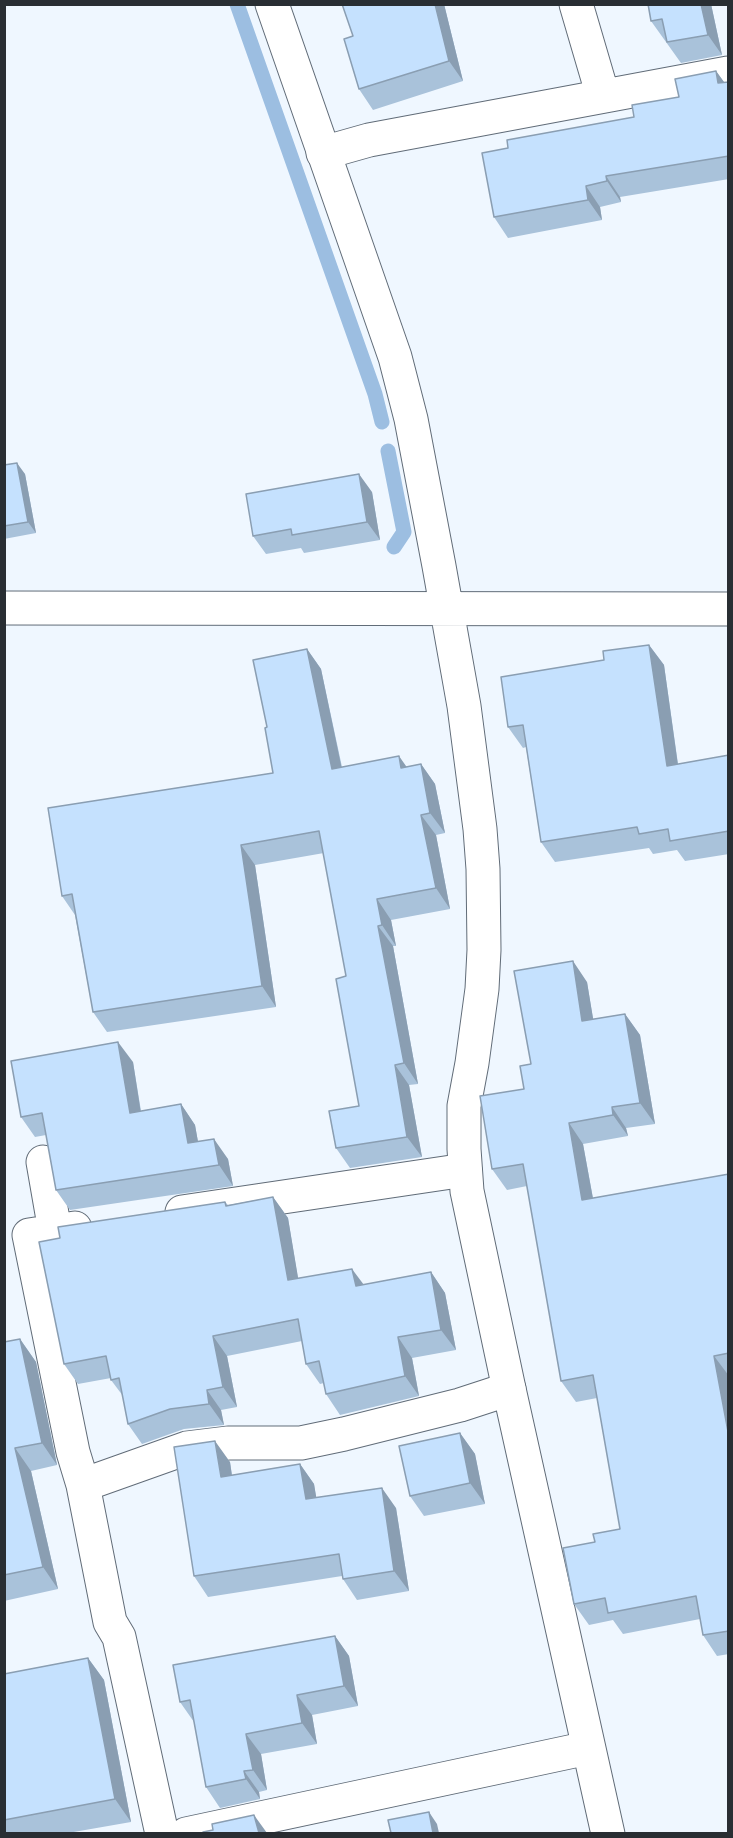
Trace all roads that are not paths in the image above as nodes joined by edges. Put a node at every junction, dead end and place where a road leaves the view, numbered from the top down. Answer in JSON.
{"nodes":[{"id":1,"x":272,"y":4,"type":"edge"},
{"id":2,"x":576,"y":4,"type":"edge"},
{"id":3,"x":729,"y":73,"type":"edge"},
{"id":4,"x":603,"y":96,"type":"junction"},
{"id":5,"x":324,"y":153,"type":"junction"},
{"id":6,"x":4,"y":608,"type":"edge"},
{"id":7,"x":446,"y":608,"type":"junction"},
{"id":8,"x":729,"y":609,"type":"edge"},
{"id":9,"x":43,"y":1162,"type":"dead end"},
{"id":10,"x":465,"y":1170,"type":"junction"},
{"id":11,"x":149,"y":1217,"type":"edge"},
{"id":12,"x":102,"y":1224,"type":"edge"},
{"id":13,"x":55,"y":1231,"type":"junction"},
{"id":14,"x":509,"y":1389,"type":"junction"},
{"id":15,"x":83,"y":1485,"type":"junction"},
{"id":16,"x":588,"y":1748,"type":"junction"},
{"id":17,"x":162,"y":1833,"type":"edge"},
{"id":18,"x":186,"y":1833,"type":"edge"},
{"id":19,"x":608,"y":1833,"type":"edge"}],
"edges":[{"from":1,"to":5,"type":"street"},
{"from":2,"to":4,"type":"street"},
{"from":3,"to":4,"type":"street"},
{"from":4,"to":5,"type":"street"},
{"from":5,"to":7,"type":"street"},
{"from":6,"to":7,"type":"street"},
{"from":7,"to":8,"type":"street"},
{"from":7,"to":10,"type":"street"},
{"from":9,"to":13,"type":"street"},
{"from":10,"to":11,"type":"street"},
{"from":10,"to":14,"type":"street"},
{"from":12,"to":13,"type":"street"},
{"from":13,"to":15,"type":"street"},
{"from":14,"to":15,"type":"street"},
{"from":14,"to":16,"type":"street"},
{"from":15,"to":17,"type":"street"},
{"from":16,"to":18,"type":"street"},
{"from":16,"to":19,"type":"street"}]}
